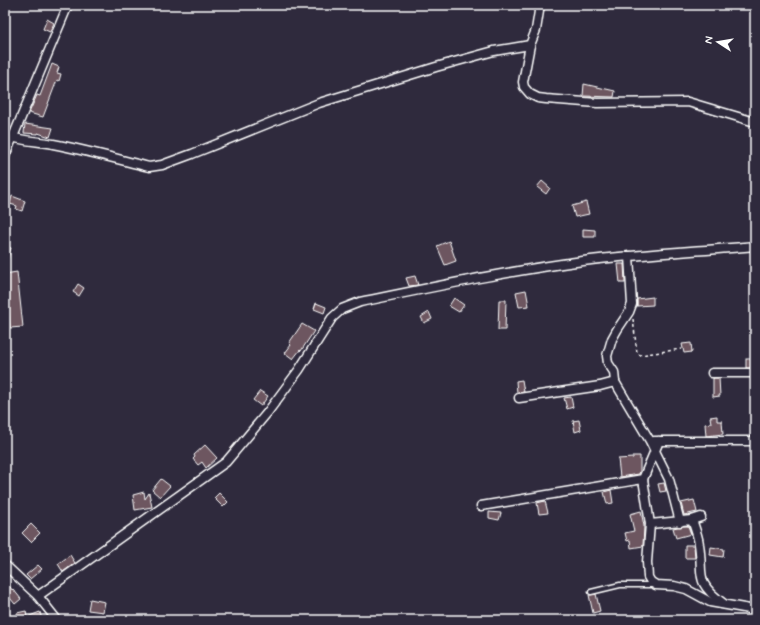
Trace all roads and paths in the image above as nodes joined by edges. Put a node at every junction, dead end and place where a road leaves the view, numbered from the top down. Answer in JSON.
{"nodes":[{"id":1,"x":68,"y":5,"type":"edge"},
{"id":2,"x":540,"y":5,"type":"edge"},
{"id":3,"x":530,"y":45,"type":"junction"},
{"id":4,"x":755,"y":122,"type":"edge"},
{"id":5,"x":8,"y":136,"type":"edge"},
{"id":6,"x":5,"y":156,"type":"edge"},
{"id":7,"x":755,"y":246,"type":"edge"},
{"id":8,"x":628,"y":256,"type":"junction"},
{"id":9,"x":632,"y":307,"type":"junction"},
{"id":10,"x":681,"y":349,"type":"dead end"},
{"id":11,"x":712,"y":373,"type":"dead end"},
{"id":12,"x":755,"y":373,"type":"edge"},
{"id":13,"x":615,"y":382,"type":"junction"},
{"id":14,"x":519,"y":398,"type":"dead end"},
{"id":15,"x":650,"y":441,"type":"junction"},
{"id":16,"x":659,"y":441,"type":"junction"},
{"id":17,"x":755,"y":442,"type":"edge"},
{"id":18,"x":655,"y":451,"type":"junction"},
{"id":19,"x":643,"y":479,"type":"junction"},
{"id":20,"x":481,"y":506,"type":"dead end"},
{"id":21,"x":701,"y":517,"type":"dead end"},
{"id":22,"x":692,"y":520,"type":"junction"},
{"id":23,"x":680,"y":522,"type":"junction"},
{"id":24,"x":650,"y":524,"type":"junction"},
{"id":25,"x":5,"y":565,"type":"edge"},
{"id":26,"x":656,"y":585,"type":"junction"},
{"id":27,"x":591,"y":592,"type":"dead end"},
{"id":28,"x":38,"y":596,"type":"junction"},
{"id":29,"x":724,"y":605,"type":"junction"},
{"id":30,"x":755,"y":610,"type":"edge"},
{"id":31,"x":57,"y":620,"type":"edge"}],
"edges":[{"from":1,"to":5,"type":"street"},
{"from":2,"to":3,"type":"street"},
{"from":3,"to":4,"type":"street"},
{"from":3,"to":5,"type":"street"},
{"from":5,"to":6,"type":"street"},
{"from":7,"to":8,"type":"street"},
{"from":8,"to":9,"type":"street"},
{"from":8,"to":28,"type":"street"},
{"from":9,"to":10,"type":"path"},
{"from":9,"to":13,"type":"street"},
{"from":11,"to":12,"type":"street"},
{"from":13,"to":14,"type":"street"},
{"from":13,"to":15,"type":"street"},
{"from":15,"to":16,"type":"street"},
{"from":15,"to":18,"type":"street"},
{"from":16,"to":17,"type":"street"},
{"from":16,"to":18,"type":"street"},
{"from":18,"to":19,"type":"street"},
{"from":18,"to":23,"type":"street"},
{"from":19,"to":20,"type":"street"},
{"from":19,"to":24,"type":"street"},
{"from":21,"to":22,"type":"street"},
{"from":22,"to":23,"type":"street"},
{"from":22,"to":29,"type":"street"},
{"from":23,"to":24,"type":"street"},
{"from":24,"to":26,"type":"street"},
{"from":25,"to":28,"type":"street"},
{"from":26,"to":27,"type":"lane"},
{"from":26,"to":29,"type":"street"},
{"from":28,"to":31,"type":"street"},
{"from":29,"to":30,"type":"street"}]}
